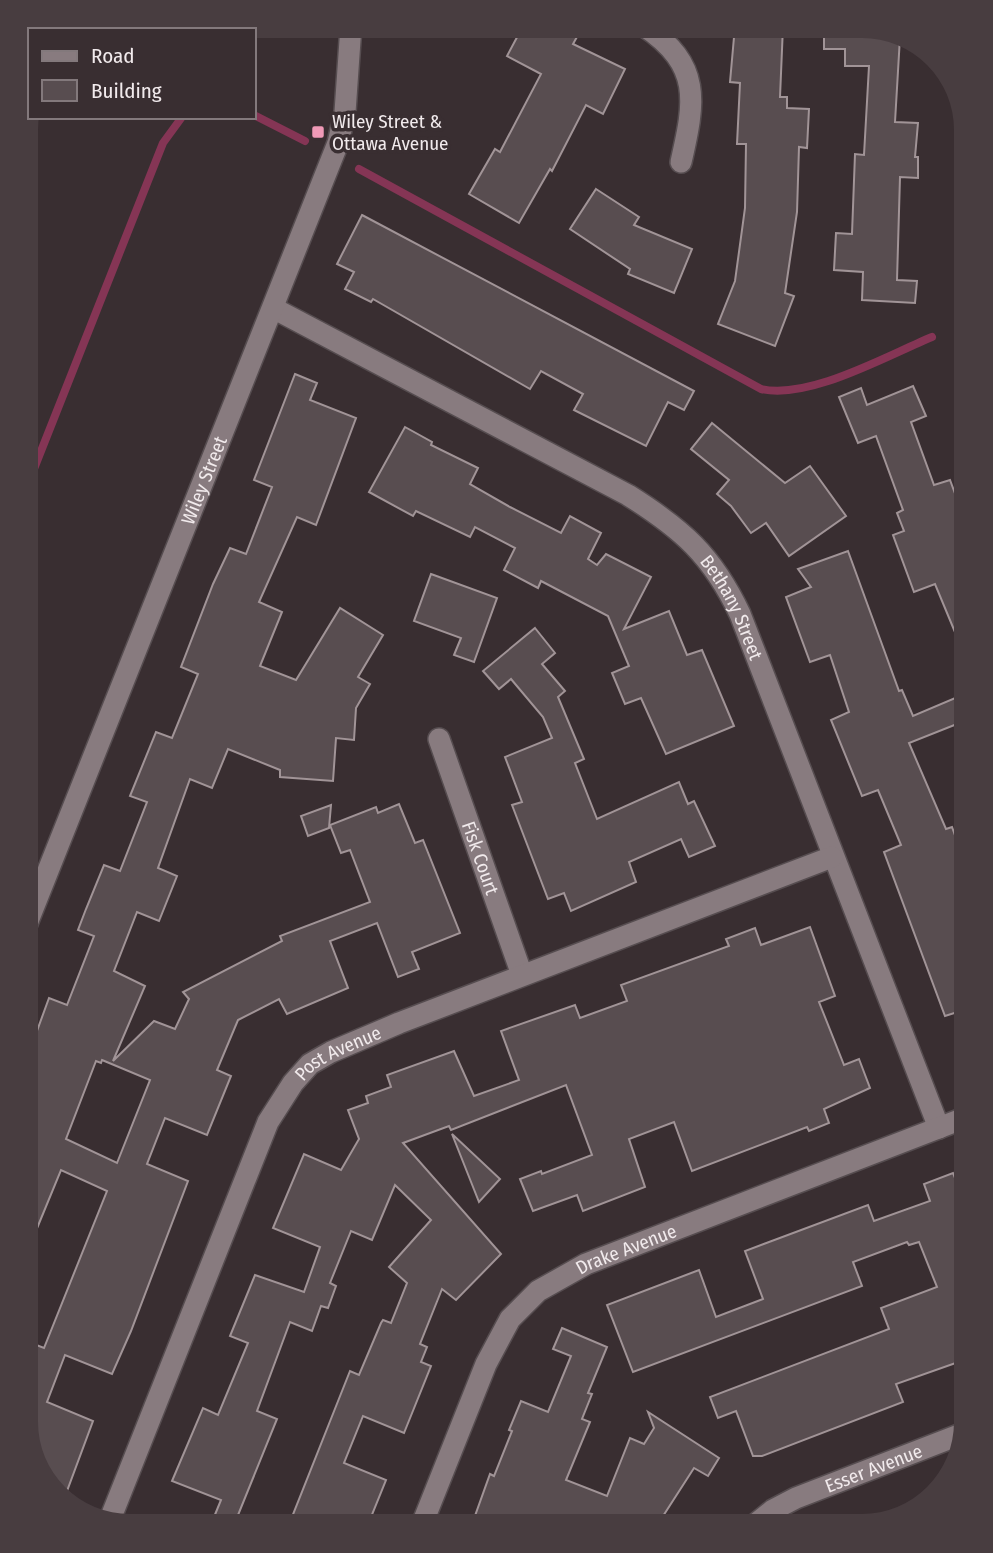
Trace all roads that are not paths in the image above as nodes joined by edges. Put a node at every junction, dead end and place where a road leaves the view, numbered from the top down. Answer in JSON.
{"nodes":[{"id":1,"x":350,"y":39,"type":"edge"},
{"id":2,"x":663,"y":39,"type":"edge"},
{"id":3,"x":681,"y":162,"type":"dead end"},
{"id":4,"x":273,"y":308,"type":"junction"},
{"id":5,"x":439,"y":739,"type":"dead end"},
{"id":6,"x":832,"y":857,"type":"junction"},
{"id":7,"x":39,"y":893,"type":"edge"},
{"id":8,"x":522,"y":975,"type":"junction"},
{"id":9,"x":954,"y":1122,"type":"edge"},
{"id":10,"x":939,"y":1128,"type":"junction"},
{"id":11,"x":953,"y":1437,"type":"edge"},
{"id":12,"x":113,"y":1513,"type":"edge"},
{"id":13,"x":426,"y":1514,"type":"edge"},
{"id":14,"x":768,"y":1514,"type":"edge"}],
"edges":[{"from":1,"to":4,"type":"street","name":"Wiley Street"},
{"from":2,"to":3,"type":"street"},
{"from":4,"to":6,"type":"street","name":"Bethany Street"},
{"from":4,"to":7,"type":"street","name":"Wiley Street"},
{"from":5,"to":8,"type":"street","name":"Fisk Court"},
{"from":6,"to":8,"type":"street","name":"Post Avenue"},
{"from":6,"to":10,"type":"street","name":"Bethany Street"},
{"from":8,"to":12,"type":"street","name":"Post Avenue"},
{"from":9,"to":10,"type":"street","name":"Drake Avenue"},
{"from":10,"to":13,"type":"street","name":"Drake Avenue"},
{"from":11,"to":14,"type":"street","name":"Esser Avenue"}]}
